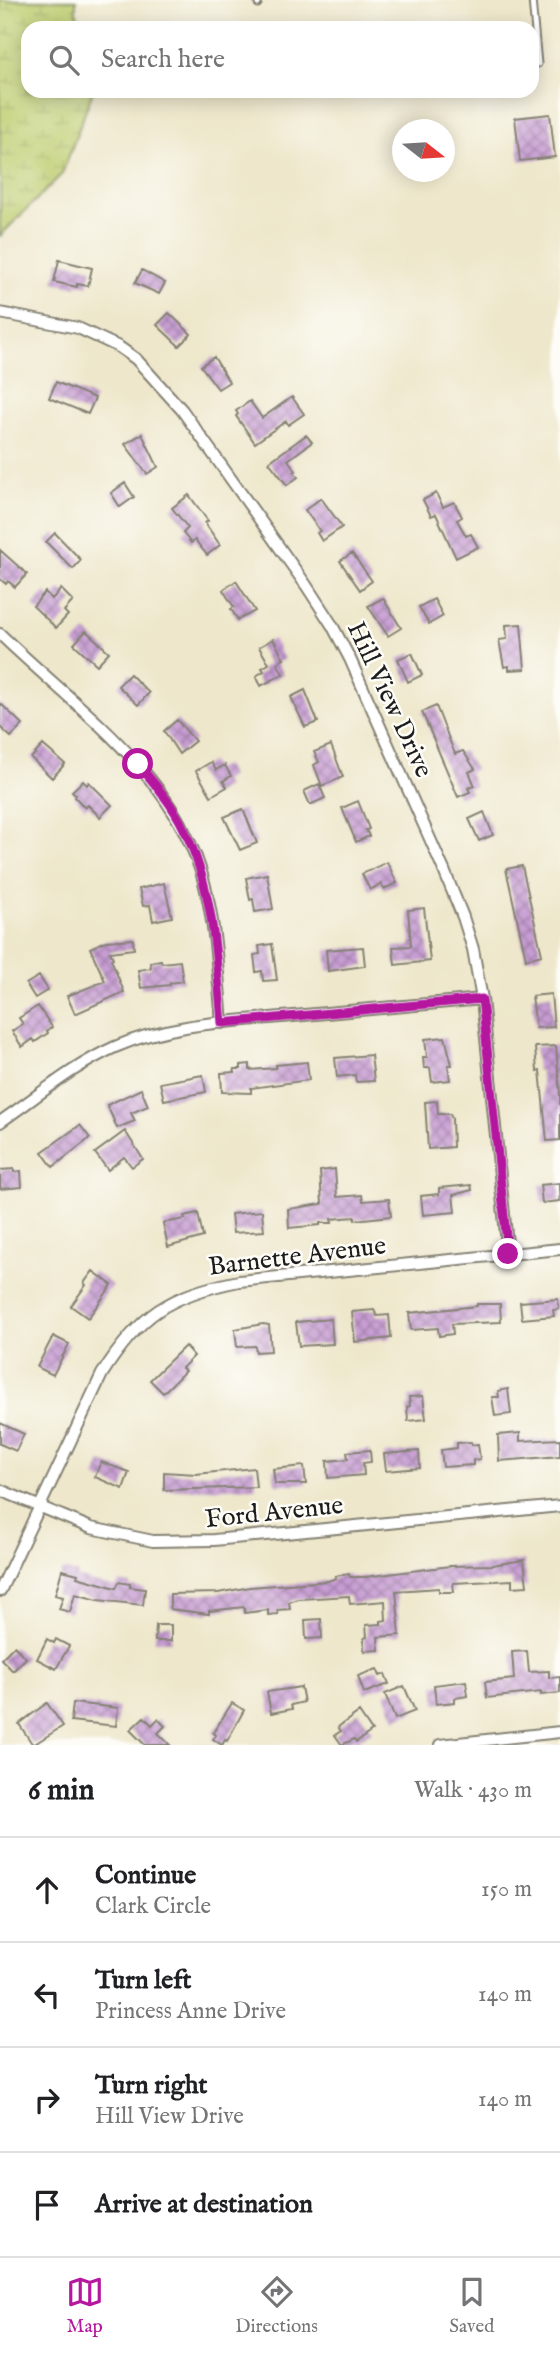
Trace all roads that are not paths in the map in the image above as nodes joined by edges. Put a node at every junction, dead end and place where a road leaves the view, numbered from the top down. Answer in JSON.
{"nodes":[{"id":1,"x":532,"y":0,"type":"edge"},
{"id":2,"x":534,"y":21,"type":"edge"},
{"id":3,"x":0,"y":313,"type":"edge"},
{"id":4,"x":0,"y":634,"type":"edge"},
{"id":5,"x":482,"y":999,"type":"junction"},
{"id":6,"x":222,"y":1023,"type":"junction"},
{"id":7,"x":0,"y":1122,"type":"edge"},
{"id":8,"x":560,"y":1249,"type":"edge"},
{"id":9,"x":508,"y":1254,"type":"junction"},
{"id":10,"x":0,"y":1490,"type":"edge"},
{"id":11,"x":560,"y":1506,"type":"edge"},
{"id":12,"x":40,"y":1508,"type":"junction"},
{"id":13,"x":0,"y":1591,"type":"edge"},
{"id":14,"x":560,"y":1732,"type":"edge"},
{"id":15,"x":440,"y":1745,"type":"edge"}],
"edges":[{"from":1,"to":2,"type":"lane"},
{"from":3,"to":5,"type":"street","name":"Hill View Drive"},
{"from":4,"to":6,"type":"street"},
{"from":5,"to":6,"type":"street"},
{"from":5,"to":9,"type":"street","name":"Hill View Drive"},
{"from":6,"to":7,"type":"street"},
{"from":8,"to":9,"type":"street","name":"Barnette Avenue"},
{"from":9,"to":12,"type":"street","name":"Barnette Avenue"},
{"from":10,"to":12,"type":"street","name":"Ford Avenue"},
{"from":11,"to":12,"type":"street","name":"Ford Avenue"},
{"from":12,"to":13,"type":"street","name":"Barnette Avenue"},
{"from":14,"to":15,"type":"street"}]}
